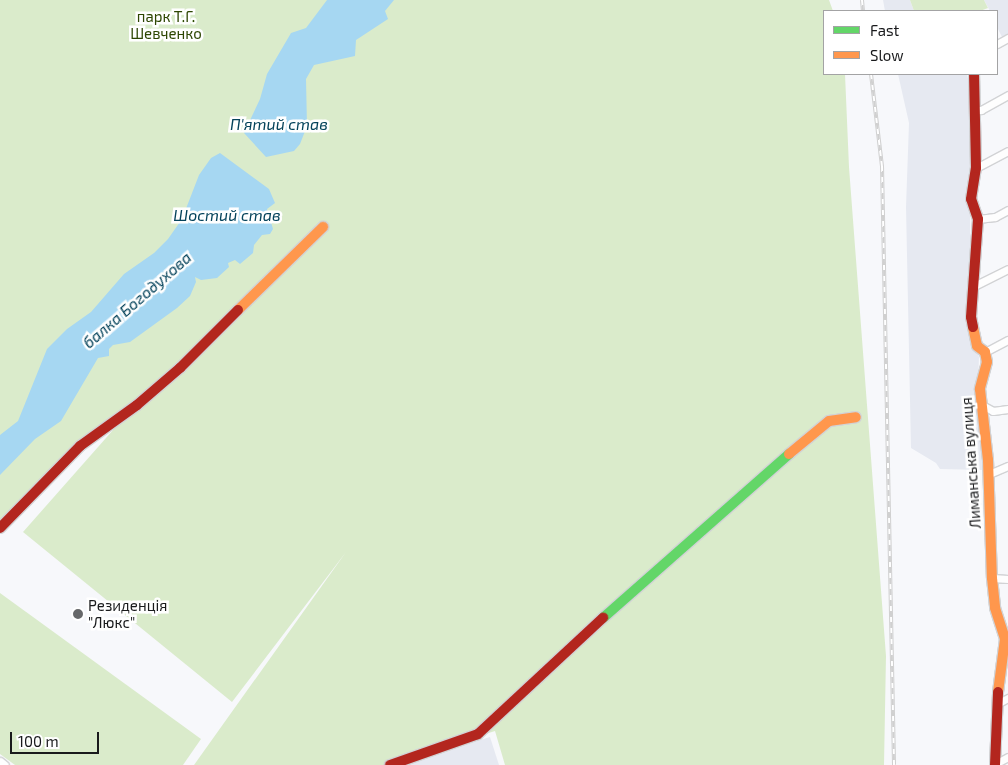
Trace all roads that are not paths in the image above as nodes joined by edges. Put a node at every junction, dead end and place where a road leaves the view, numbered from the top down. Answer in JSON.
{"nodes":[{"id":1,"x":974,"y":75,"type":"edge"},
{"id":2,"x":1008,"y":95,"type":"edge"},
{"id":3,"x":976,"y":110,"type":"junction"},
{"id":4,"x":1008,"y":151,"type":"edge"},
{"id":5,"x":976,"y":168,"type":"junction"},
{"id":6,"x":1008,"y":210,"type":"edge"},
{"id":7,"x":978,"y":219,"type":"junction"},
{"id":8,"x":322,"y":228,"type":"dead end"},
{"id":9,"x":1008,"y":269,"type":"edge"},
{"id":10,"x":972,"y":288,"type":"junction"},
{"id":11,"x":1008,"y":340,"type":"edge"},
{"id":12,"x":985,"y":352,"type":"junction"},
{"id":13,"x":984,"y":406,"type":"junction"},
{"id":14,"x":1008,"y":409,"type":"edge"},
{"id":15,"x":856,"y":417,"type":"dead end"},
{"id":16,"x":1008,"y":466,"type":"edge"},
{"id":17,"x":988,"y":474,"type":"junction"},
{"id":18,"x":0,"y":528,"type":"edge"},
{"id":19,"x":992,"y":578,"type":"junction"},
{"id":20,"x":1008,"y":579,"type":"edge"},
{"id":21,"x":1007,"y":638,"type":"edge"},
{"id":22,"x":1008,"y":698,"type":"edge"},
{"id":23,"x":997,"y":704,"type":"junction"},
{"id":24,"x":1008,"y":757,"type":"edge"},
{"id":25,"x":0,"y":761,"type":"edge"},
{"id":26,"x":995,"y":764,"type":"edge"},
{"id":27,"x":5,"y":765,"type":"edge"},
{"id":28,"x":390,"y":765,"type":"edge"}],
"edges":[{"from":1,"to":3,"type":"street"},
{"from":2,"to":3,"type":"street"},
{"from":3,"to":5,"type":"street"},
{"from":4,"to":5,"type":"street"},
{"from":5,"to":7,"type":"street"},
{"from":6,"to":7,"type":"street"},
{"from":7,"to":10,"type":"street"},
{"from":8,"to":18,"type":"street"},
{"from":9,"to":10,"type":"street"},
{"from":10,"to":12,"type":"street"},
{"from":11,"to":12,"type":"street"},
{"from":12,"to":13,"type":"street","name":"Лиманська вулиця"},
{"from":13,"to":14,"type":"street"},
{"from":13,"to":17,"type":"street","name":"Лиманська вулиця"},
{"from":15,"to":28,"type":"street"},
{"from":16,"to":17,"type":"street"},
{"from":17,"to":19,"type":"street","name":"Лиманська вулиця"},
{"from":19,"to":20,"type":"street"},
{"from":19,"to":21,"type":"street","name":"Лиманська вулиця"},
{"from":21,"to":23,"type":"street","name":"Лиманська вулиця"},
{"from":22,"to":23,"type":"street"},
{"from":23,"to":26,"type":"street","name":"Лиманська вулиця"},
{"from":24,"to":26,"type":"street"},
{"from":25,"to":27,"type":"street"}]}
